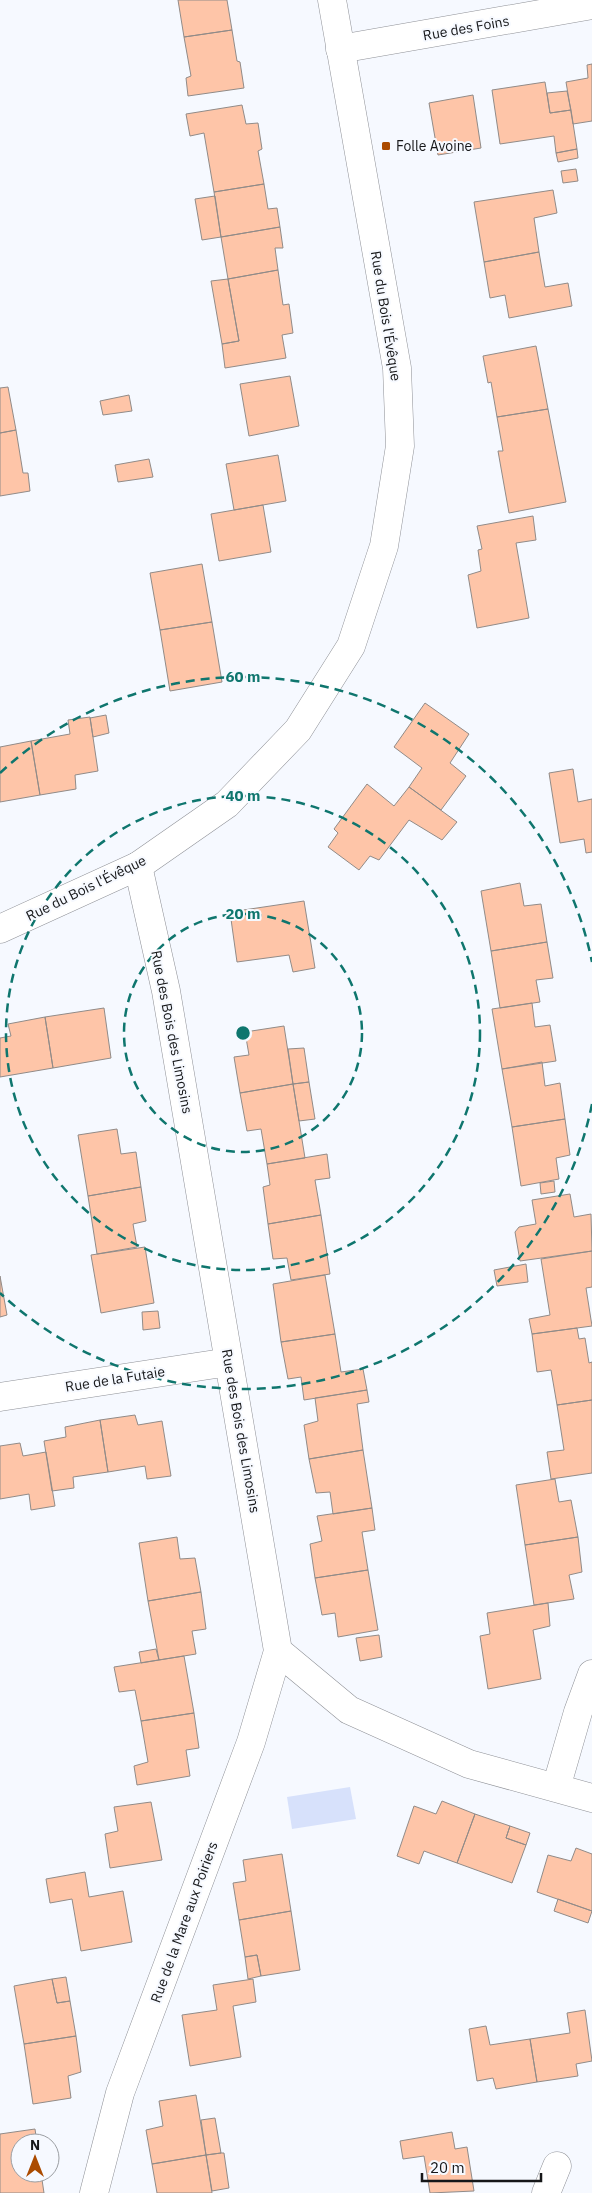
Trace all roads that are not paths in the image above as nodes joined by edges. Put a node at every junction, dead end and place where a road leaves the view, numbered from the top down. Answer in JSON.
{"nodes":[{"id":1,"x":332,"y":0,"type":"edge"},
{"id":2,"x":592,"y":5,"type":"edge"},
{"id":3,"x":340,"y":49,"type":"junction"},
{"id":4,"x":138,"y":866,"type":"junction"},
{"id":5,"x":0,"y":929,"type":"edge"},
{"id":6,"x":229,"y":1362,"type":"junction"},
{"id":7,"x":0,"y":1397,"type":"edge"},
{"id":8,"x":278,"y":1651,"type":"junction"},
{"id":9,"x":592,"y":1674,"type":"edge"},
{"id":10,"x":556,"y":1788,"type":"junction"},
{"id":11,"x":592,"y":1798,"type":"edge"},
{"id":12,"x":557,"y":2166,"type":"dead end"},
{"id":13,"x":94,"y":2193,"type":"edge"},
{"id":14,"x":546,"y":2193,"type":"edge"}],
"edges":[{"from":1,"to":3,"type":"street","name":"Rue du Bois l'Évêque"},
{"from":2,"to":3,"type":"street","name":"Rue des Foins"},
{"from":3,"to":4,"type":"street","name":"Rue du Bois l'Évêque"},
{"from":4,"to":5,"type":"street","name":"Rue du Bois l'Évêque"},
{"from":4,"to":6,"type":"street","name":"Rue des Bois des Limosins"},
{"from":6,"to":7,"type":"street","name":"Rue de la Futaie"},
{"from":6,"to":8,"type":"street","name":"Rue des Bois des Limosins"},
{"from":8,"to":10,"type":"street"},
{"from":8,"to":13,"type":"street","name":"Rue de la Mare aux Poiriers"},
{"from":9,"to":10,"type":"street"},
{"from":10,"to":11,"type":"street"},
{"from":12,"to":14,"type":"street"}]}
